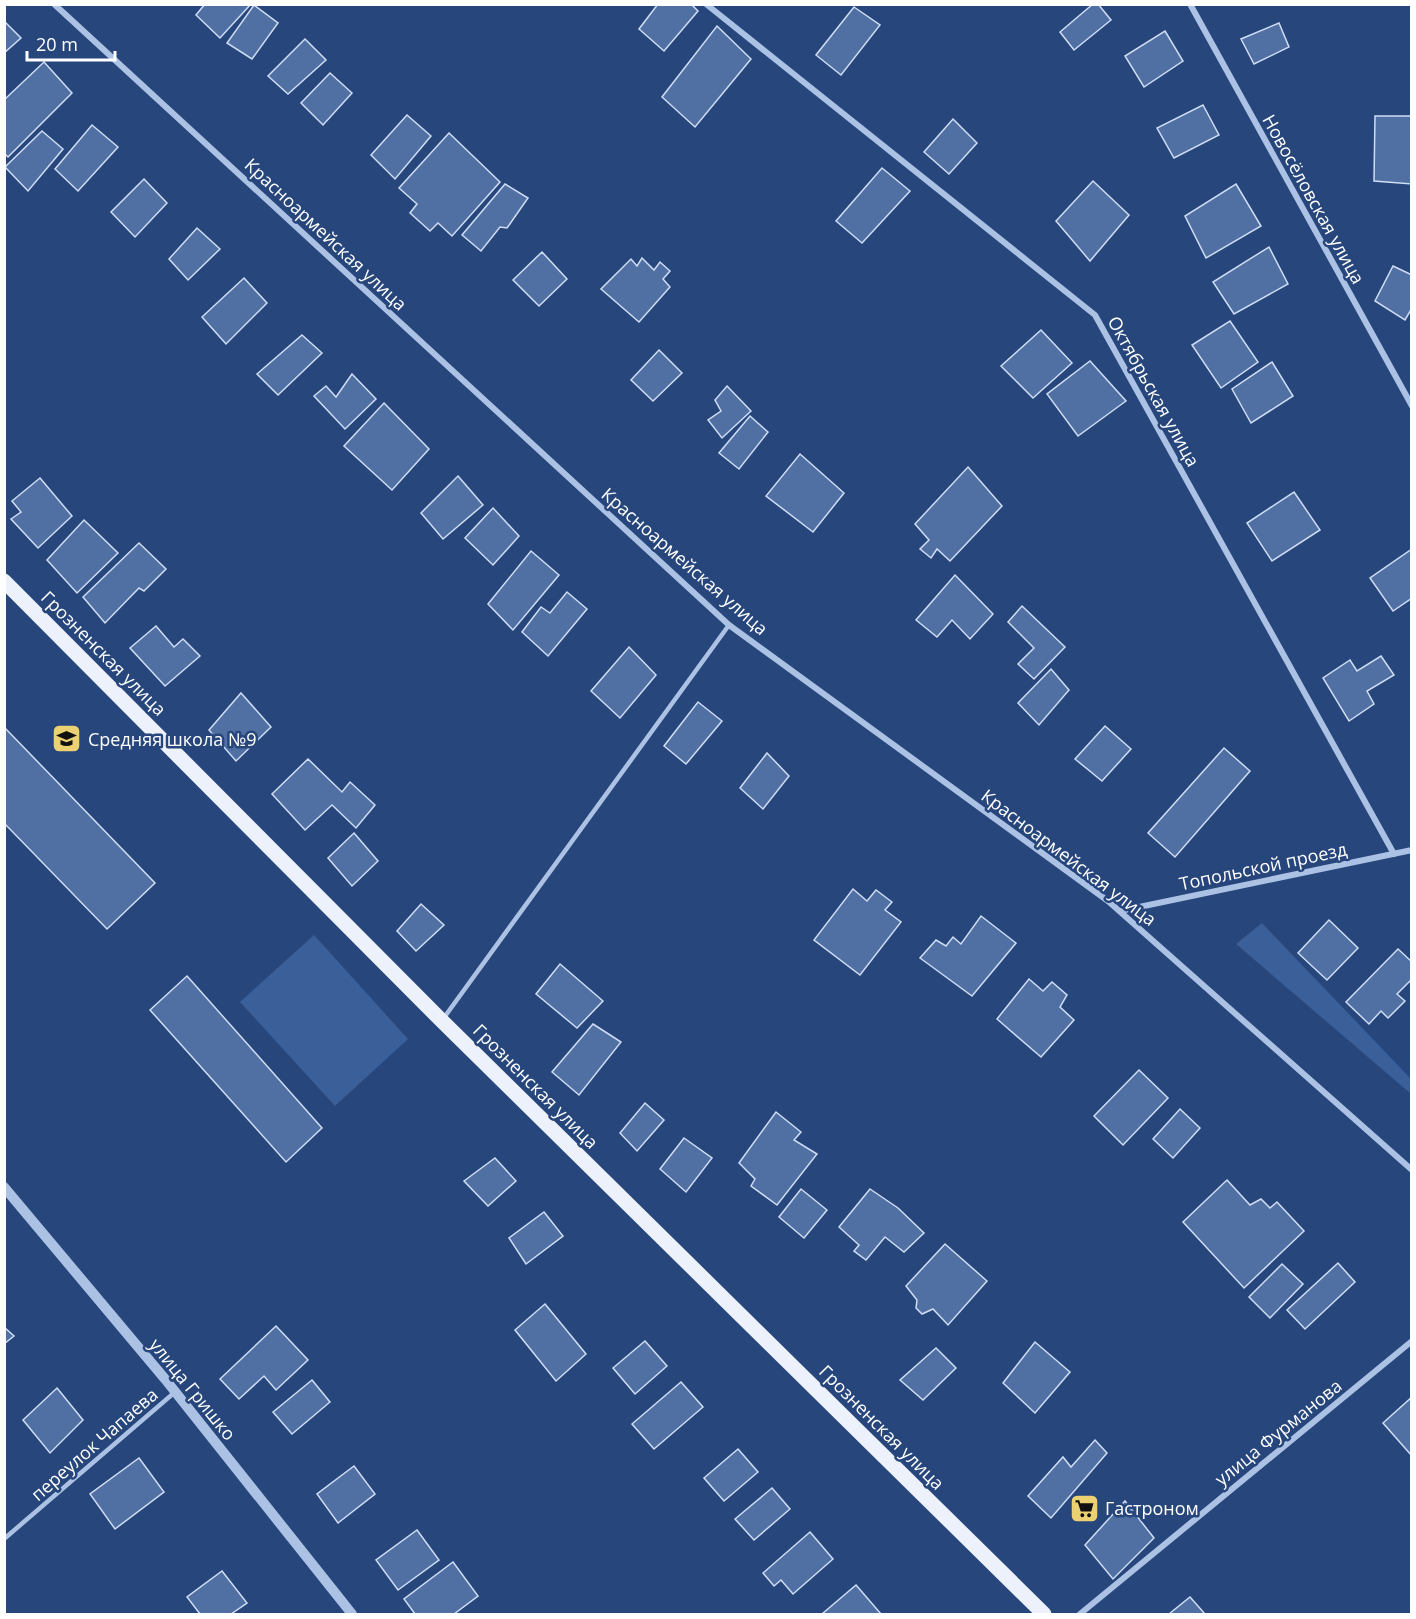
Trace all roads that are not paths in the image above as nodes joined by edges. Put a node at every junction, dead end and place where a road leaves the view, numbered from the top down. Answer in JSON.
{"nodes":[{"id":1,"x":54,"y":4,"type":"edge"},
{"id":2,"x":706,"y":4,"type":"edge"},
{"id":3,"x":1190,"y":4,"type":"edge"},
{"id":4,"x":1412,"y":406,"type":"edge"},
{"id":5,"x":4,"y":581,"type":"edge"},
{"id":6,"x":729,"y":625,"type":"junction"},
{"id":7,"x":1412,"y":850,"type":"edge"},
{"id":8,"x":1394,"y":854,"type":"junction"},
{"id":9,"x":1120,"y":911,"type":"junction"},
{"id":10,"x":442,"y":1021,"type":"junction"},
{"id":11,"x":1412,"y":1170,"type":"edge"},
{"id":12,"x":4,"y":1187,"type":"edge"},
{"id":13,"x":1412,"y":1341,"type":"edge"},
{"id":14,"x":175,"y":1392,"type":"junction"},
{"id":15,"x":4,"y":1539,"type":"edge"},
{"id":16,"x":352,"y":1614,"type":"edge"},
{"id":17,"x":1044,"y":1614,"type":"edge"},
{"id":18,"x":1080,"y":1614,"type":"edge"}],
"edges":[{"from":1,"to":6,"type":"street","name":"Красноармейская улица"},
{"from":2,"to":8,"type":"street","name":"Октябрьская улица"},
{"from":3,"to":4,"type":"street","name":"Новосёловская улица"},
{"from":5,"to":10,"type":"main road","name":"Грозненская улица"},
{"from":6,"to":9,"type":"street","name":"Красноармейская улица"},
{"from":6,"to":10,"type":"lane"},
{"from":7,"to":8,"type":"street","name":"Топольской проезд"},
{"from":8,"to":9,"type":"street","name":"Топольской проезд"},
{"from":9,"to":11,"type":"street","name":"Красноармейская улица"},
{"from":10,"to":17,"type":"main road","name":"Грозненская улица"},
{"from":12,"to":14,"type":"street","name":"улица Гришко"},
{"from":13,"to":18,"type":"street","name":"улица Фурманова"},
{"from":14,"to":15,"type":"lane","name":"переулок Чапаева"},
{"from":14,"to":16,"type":"street","name":"улица Гришко"}]}
